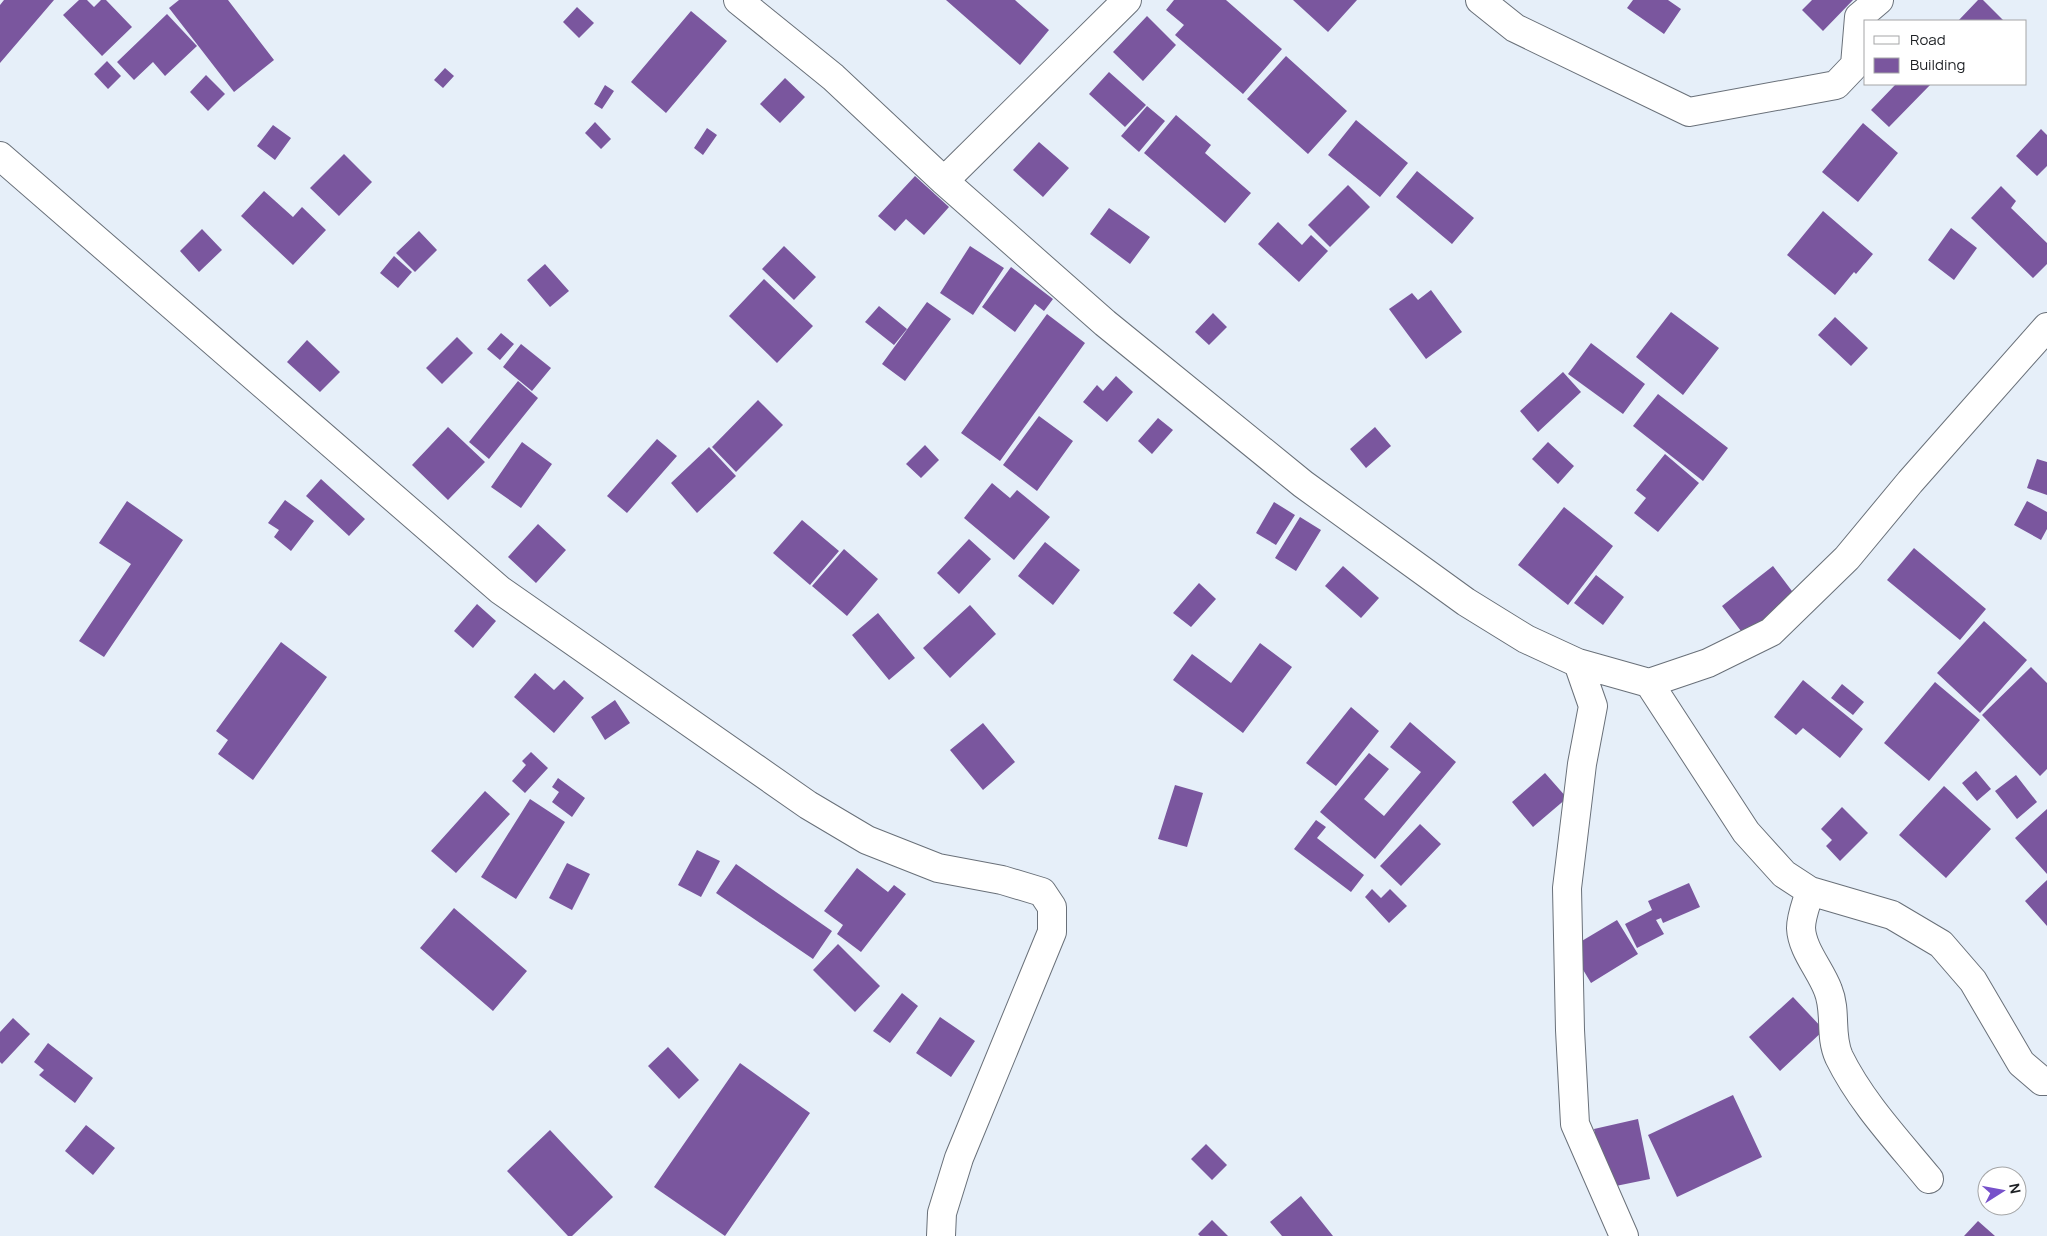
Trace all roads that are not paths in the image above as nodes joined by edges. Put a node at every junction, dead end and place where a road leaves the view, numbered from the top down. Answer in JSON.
{"nodes":[{"id":1,"x":738,"y":0,"type":"edge"},
{"id":2,"x":1127,"y":0,"type":"edge"},
{"id":3,"x":1480,"y":0,"type":"edge"},
{"id":4,"x":1879,"y":0,"type":"edge"},
{"id":5,"x":0,"y":156,"type":"edge"},
{"id":6,"x":944,"y":181,"type":"junction"},
{"id":7,"x":2047,"y":327,"type":"edge"},
{"id":8,"x":1578,"y":663,"type":"junction"},
{"id":9,"x":1649,"y":683,"type":"junction"},
{"id":10,"x":1810,"y":891,"type":"junction"},
{"id":11,"x":2047,"y":1081,"type":"edge"},
{"id":12,"x":1929,"y":1179,"type":"dead end"},
{"id":13,"x":941,"y":1236,"type":"edge"},
{"id":14,"x":1624,"y":1236,"type":"edge"}],
"edges":[{"from":1,"to":6,"type":"street"},
{"from":2,"to":6,"type":"street"},
{"from":3,"to":4,"type":"street"},
{"from":5,"to":13,"type":"street"},
{"from":6,"to":8,"type":"street"},
{"from":7,"to":9,"type":"street"},
{"from":8,"to":9,"type":"street"},
{"from":8,"to":14,"type":"street"},
{"from":9,"to":10,"type":"street"},
{"from":10,"to":11,"type":"street"},
{"from":10,"to":12,"type":"street"}]}
